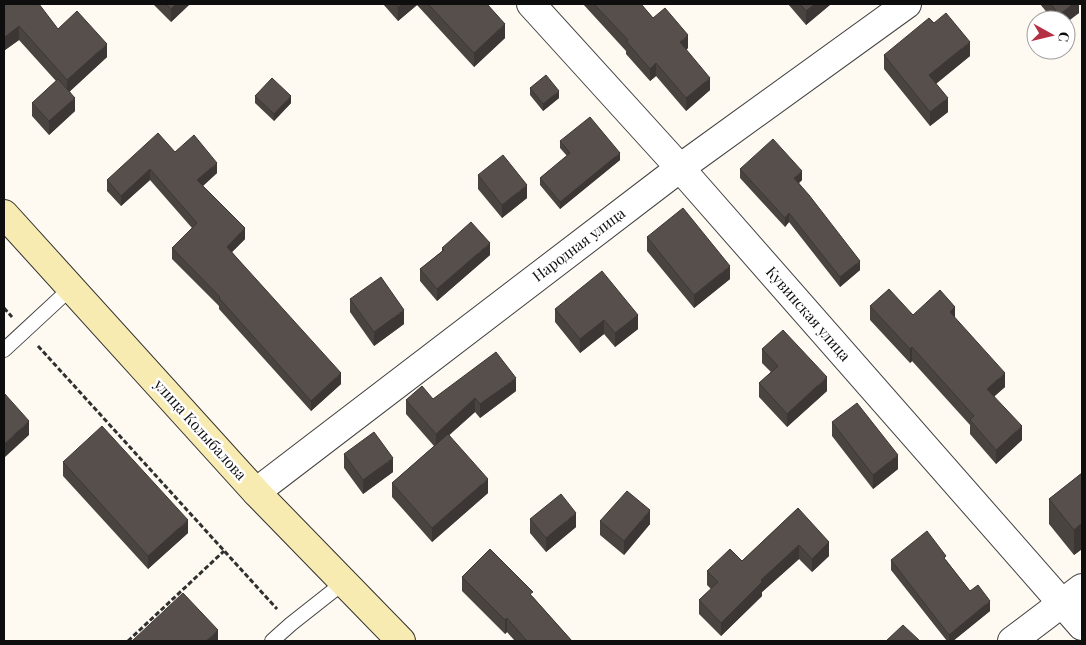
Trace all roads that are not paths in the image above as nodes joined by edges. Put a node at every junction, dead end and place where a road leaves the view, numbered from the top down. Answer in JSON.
{"nodes":[{"id":1,"x":530,"y":4,"type":"edge"},
{"id":2,"x":907,"y":4,"type":"edge"},
{"id":3,"x":680,"y":168,"type":"junction"},
{"id":4,"x":4,"y":214,"type":"edge"},
{"id":5,"x":71,"y":288,"type":"junction"},
{"id":6,"x":4,"y":350,"type":"edge"},
{"id":7,"x":256,"y":492,"type":"junction"},
{"id":8,"x":343,"y":583,"type":"junction"},
{"id":9,"x":1072,"y":596,"type":"edge"},
{"id":10,"x":1082,"y":626,"type":"edge"},
{"id":11,"x":272,"y":641,"type":"edge"},
{"id":12,"x":401,"y":641,"type":"edge"},
{"id":13,"x":1012,"y":641,"type":"edge"}],
"edges":[{"from":1,"to":3,"type":"street","name":"Кувинская улица"},
{"from":2,"to":3,"type":"street","name":"Народная улица"},
{"from":3,"to":7,"type":"street","name":"Народная улица"},
{"from":3,"to":9,"type":"street","name":"Кувинская улица"},
{"from":4,"to":5,"type":"street","name":"улица Колыбалова"},
{"from":5,"to":6,"type":"lane"},
{"from":5,"to":7,"type":"street","name":"улица Колыбалова"},
{"from":7,"to":8,"type":"street","name":"улица Колыбалова"},
{"from":8,"to":11,"type":"lane"},
{"from":8,"to":12,"type":"street","name":"улица Колыбалова"},
{"from":9,"to":10,"type":"street","name":"Кувинская улица"},
{"from":9,"to":13,"type":"street"}]}
